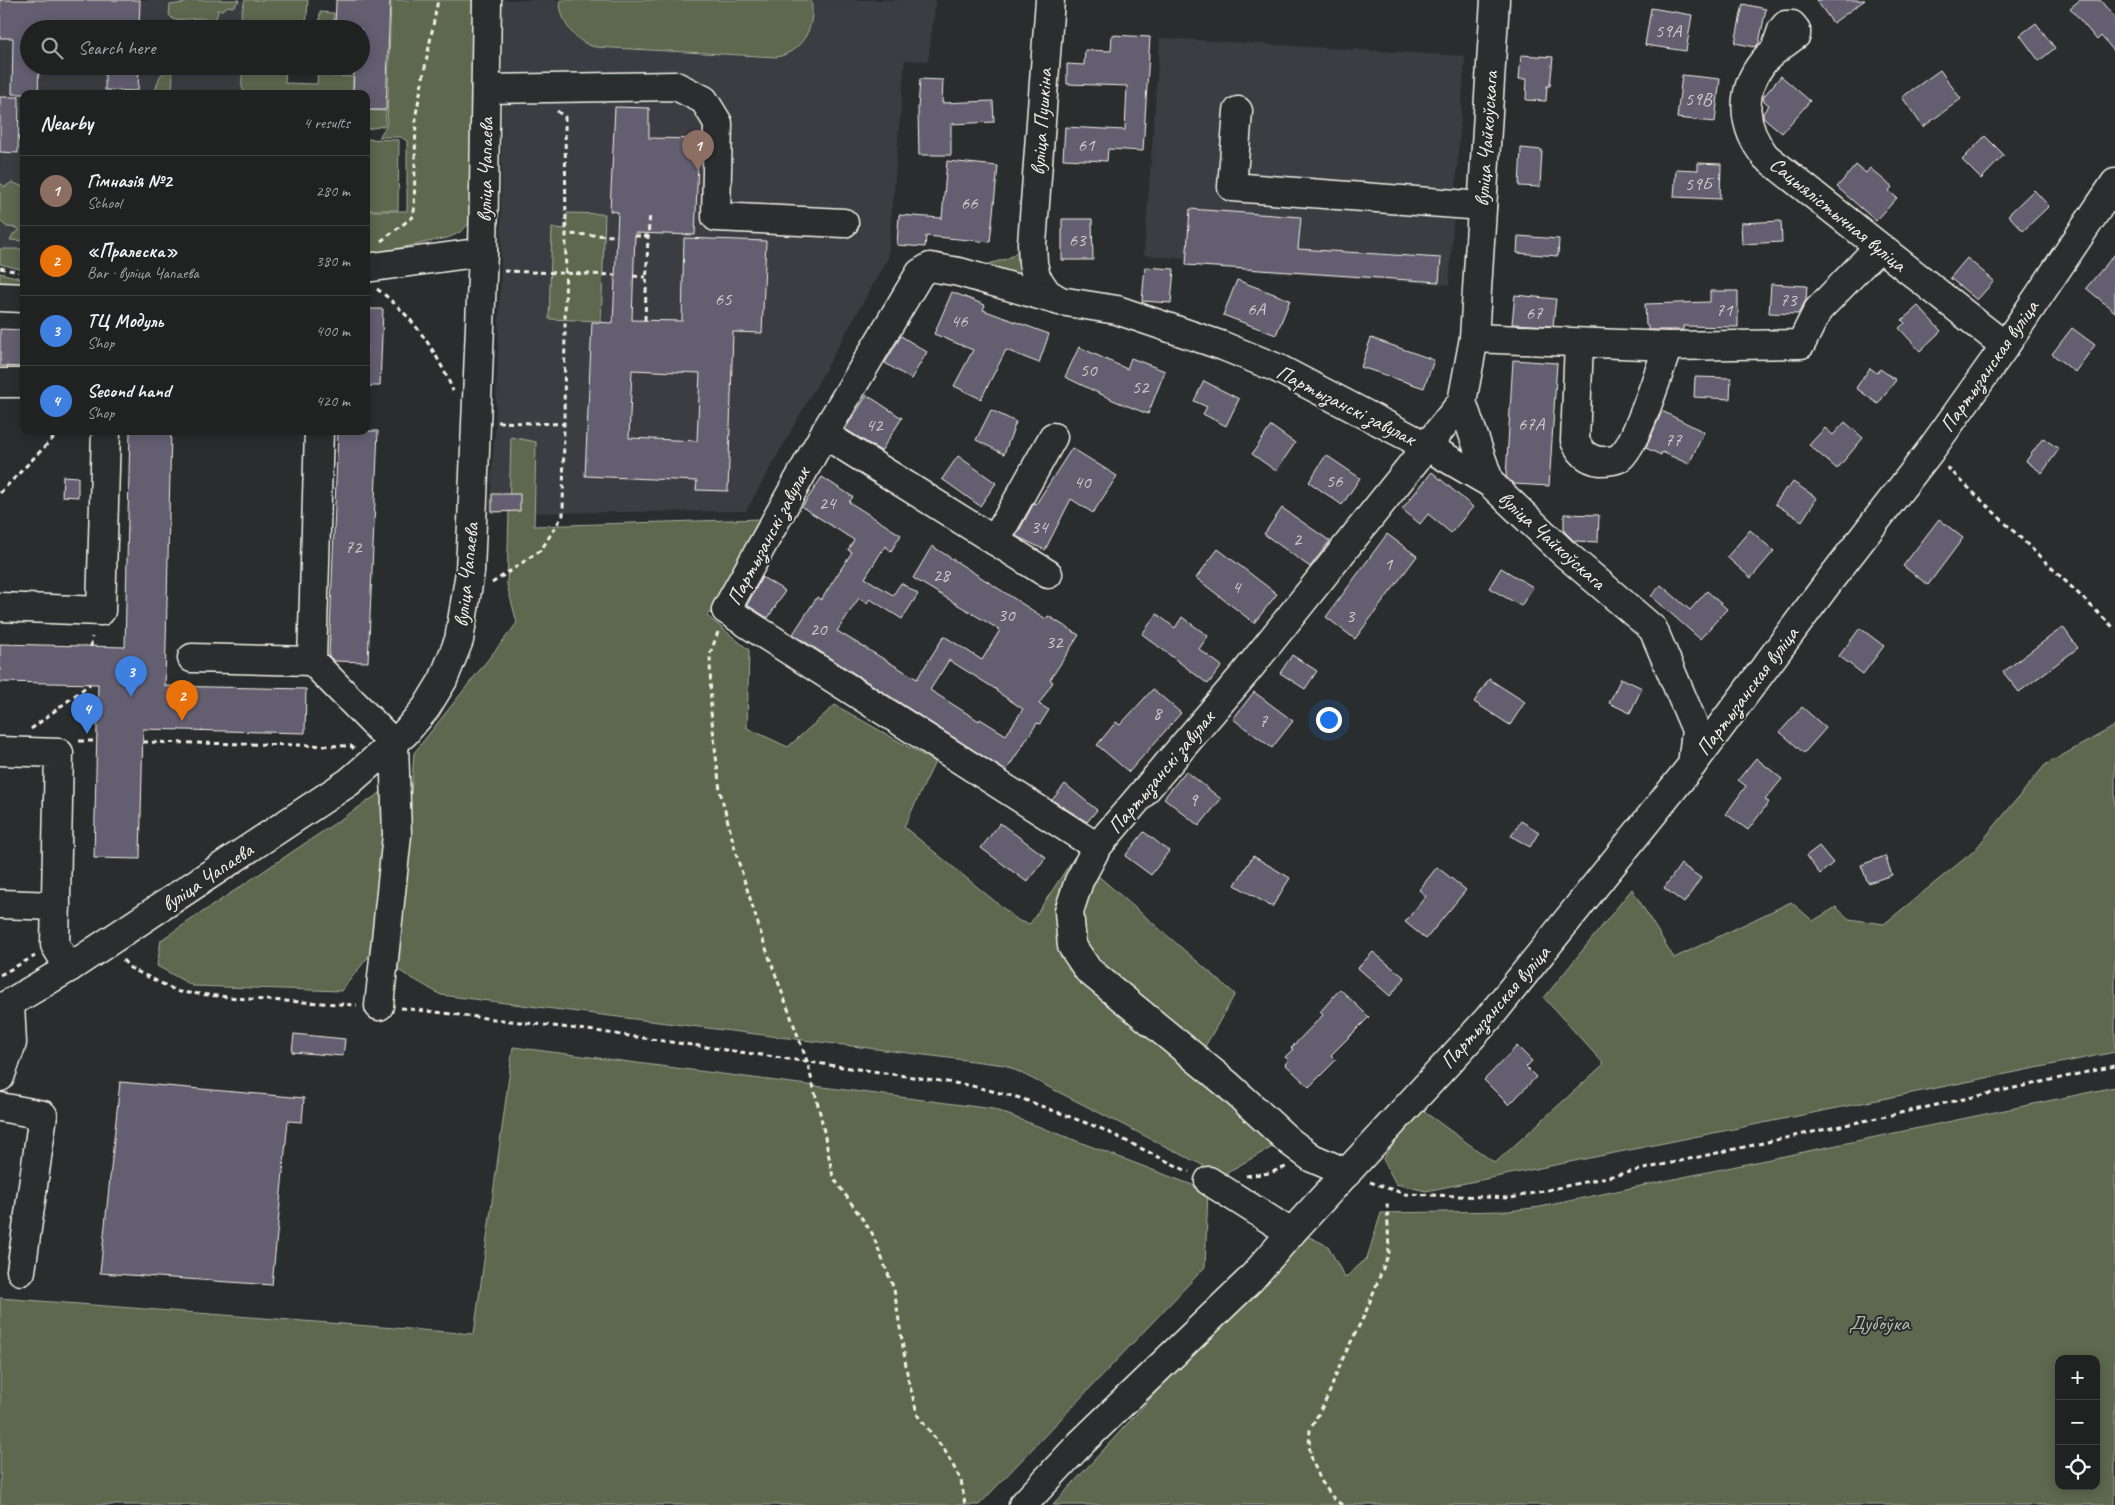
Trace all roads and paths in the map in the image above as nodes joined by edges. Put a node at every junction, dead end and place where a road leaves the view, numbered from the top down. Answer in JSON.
{"nodes":[{"id":1,"x":438,"y":0,"type":"edge"},
{"id":2,"x":487,"y":0,"type":"edge"},
{"id":3,"x":1050,"y":0,"type":"edge"},
{"id":4,"x":1495,"y":0,"type":"edge"},
{"id":5,"x":1775,"y":50,"type":"dead end"},
{"id":6,"x":486,"y":89,"type":"junction"},
{"id":7,"x":552,"y":106,"type":"dead end"},
{"id":8,"x":1238,"y":111,"type":"dead end"},
{"id":9,"x":2115,"y":182,"type":"edge"},
{"id":10,"x":1482,"y":206,"type":"junction"},
{"id":11,"x":650,"y":214,"type":"dead end"},
{"id":12,"x":844,"y":223,"type":"dead end"},
{"id":13,"x":566,"y":234,"type":"junction"},
{"id":14,"x":617,"y":236,"type":"dead end"},
{"id":15,"x":634,"y":236,"type":"dead end"},
{"id":16,"x":648,"y":236,"type":"junction"},
{"id":17,"x":380,"y":242,"type":"dead end"},
{"id":18,"x":1032,"y":244,"type":"junction"},
{"id":19,"x":1879,"y":247,"type":"junction"},
{"id":20,"x":484,"y":252,"type":"junction"},
{"id":21,"x":0,"y":268,"type":"edge"},
{"id":22,"x":503,"y":271,"type":"dead end"},
{"id":23,"x":20,"y":273,"type":"edge"},
{"id":24,"x":565,"y":274,"type":"junction"},
{"id":25,"x":615,"y":275,"type":"dead end"},
{"id":26,"x":633,"y":276,"type":"dead end"},
{"id":27,"x":646,"y":276,"type":"junction"},
{"id":28,"x":370,"y":277,"type":"edge"},
{"id":29,"x":994,"y":282,"type":"junction"},
{"id":30,"x":0,"y":297,"type":"edge"},
{"id":31,"x":20,"y":298,"type":"edge"},
{"id":32,"x":1060,"y":301,"type":"junction"},
{"id":33,"x":645,"y":320,"type":"dead end"},
{"id":34,"x":1474,"y":338,"type":"junction"},
{"id":35,"x":1579,"y":343,"type":"junction"},
{"id":36,"x":1668,"y":346,"type":"junction"},
{"id":37,"x":2005,"y":346,"type":"junction"},
{"id":38,"x":0,"y":383,"type":"edge"},
{"id":39,"x":20,"y":383,"type":"edge"},
{"id":40,"x":454,"y":394,"type":"dead end"},
{"id":41,"x":1462,"y":402,"type":"junction"},
{"id":42,"x":489,"y":422,"type":"dead end"},
{"id":43,"x":564,"y":424,"type":"junction"},
{"id":44,"x":824,"y":434,"type":"junction"},
{"id":45,"x":56,"y":435,"type":"edge"},
{"id":46,"x":106,"y":435,"type":"edge"},
{"id":47,"x":319,"y":435,"type":"edge"},
{"id":48,"x":1053,"y":438,"type":"dead end"},
{"id":49,"x":1426,"y":446,"type":"junction"},
{"id":50,"x":1930,"y":452,"type":"junction"},
{"id":51,"x":1490,"y":483,"type":"junction"},
{"id":52,"x":0,"y":492,"type":"edge"},
{"id":53,"x":995,"y":541,"type":"junction"},
{"id":54,"x":1048,"y":574,"type":"dead end"},
{"id":55,"x":467,"y":600,"type":"junction"},
{"id":56,"x":0,"y":607,"type":"edge"},
{"id":57,"x":726,"y":610,"type":"junction"},
{"id":58,"x":2115,"y":629,"type":"edge"},
{"id":59,"x":92,"y":637,"type":"dead end"},
{"id":60,"x":91,"y":647,"type":"dead end"},
{"id":61,"x":192,"y":658,"type":"dead end"},
{"id":62,"x":312,"y":661,"type":"junction"},
{"id":63,"x":90,"y":684,"type":"dead end"},
{"id":64,"x":28,"y":732,"type":"dead end"},
{"id":65,"x":72,"y":741,"type":"dead end"},
{"id":66,"x":96,"y":741,"type":"dead end"},
{"id":67,"x":142,"y":742,"type":"dead end"},
{"id":68,"x":394,"y":744,"type":"junction"},
{"id":69,"x":0,"y":751,"type":"edge"},
{"id":70,"x":356,"y":752,"type":"dead end"},
{"id":71,"x":1692,"y":765,"type":"junction"},
{"id":72,"x":1097,"y":848,"type":"junction"},
{"id":73,"x":0,"y":904,"type":"edge"},
{"id":74,"x":56,"y":906,"type":"junction"},
{"id":75,"x":110,"y":941,"type":"junction"},
{"id":76,"x":37,"y":955,"type":"dead end"},
{"id":77,"x":69,"y":968,"type":"junction"},
{"id":78,"x":0,"y":974,"type":"edge"},
{"id":79,"x":5,"y":1006,"type":"edge"},
{"id":80,"x":378,"y":1006,"type":"junction"},
{"id":81,"x":807,"y":1061,"type":"junction"},
{"id":82,"x":2115,"y":1066,"type":"edge"},
{"id":83,"x":0,"y":1077,"type":"edge"},
{"id":84,"x":0,"y":1107,"type":"edge"},
{"id":85,"x":1312,"y":1158,"type":"junction"},
{"id":86,"x":1347,"y":1173,"type":"junction"},
{"id":87,"x":1244,"y":1176,"type":"dead end"},
{"id":88,"x":1209,"y":1181,"type":"joint"},
{"id":89,"x":1387,"y":1200,"type":"dead end"},
{"id":90,"x":1291,"y":1233,"type":"junction"},
{"id":91,"x":21,"y":1271,"type":"dead end"},
{"id":92,"x":965,"y":1505,"type":"edge"},
{"id":93,"x":1023,"y":1505,"type":"edge"},
{"id":94,"x":1342,"y":1505,"type":"edge"}],
"edges":[{"from":1,"to":17,"type":"path"},
{"from":2,"to":6,"type":"street","name":"вуліца Чапаева"},
{"from":3,"to":18,"type":"street","name":"вуліца Пушкіна"},
{"from":4,"to":10,"type":"street","name":"вуліца Чайкоўскага"},
{"from":5,"to":19,"type":"street","name":"Сацыялістычная вуліца"},
{"from":6,"to":12,"type":"street"},
{"from":6,"to":20,"type":"street","name":"вуліца Чапаева"},
{"from":7,"to":13,"type":"path"},
{"from":8,"to":10,"type":"street"},
{"from":9,"to":37,"type":"street","name":"Партызанская вуліца"},
{"from":10,"to":34,"type":"street","name":"вуліца Чайкоўскага"},
{"from":11,"to":16,"type":"path"},
{"from":13,"to":14,"type":"path"},
{"from":13,"to":24,"type":"path"},
{"from":15,"to":16,"type":"path"},
{"from":16,"to":27,"type":"path"},
{"from":18,"to":29,"type":"street"},
{"from":18,"to":32,"type":"street"},
{"from":19,"to":36,"type":"street"},
{"from":19,"to":37,"type":"street","name":"Сацыялістычная вуліца"},
{"from":20,"to":28,"type":"street"},
{"from":20,"to":55,"type":"street","name":"вуліца Чапаева"},
{"from":21,"to":23,"type":"path"},
{"from":22,"to":24,"type":"path"},
{"from":24,"to":25,"type":"path"},
{"from":24,"to":43,"type":"path"},
{"from":26,"to":27,"type":"path"},
{"from":27,"to":33,"type":"path"},
{"from":28,"to":40,"type":"path"},
{"from":29,"to":32,"type":"street","name":"Партызанскі завулак"},
{"from":29,"to":44,"type":"street","name":"Партызанскі завулак"},
{"from":30,"to":31,"type":"street"},
{"from":32,"to":49,"type":"street","name":"Партызанскі завулак"},
{"from":34,"to":35,"type":"street"},
{"from":34,"to":41,"type":"street","name":"вуліца Чайкоўскага"},
{"from":35,"to":36,"type":"street"},
{"from":35,"to":36,"type":"street"},
{"from":37,"to":50,"type":"street","name":"Партызанская вуліца"},
{"from":38,"to":39,"type":"street"},
{"from":41,"to":49,"type":"street","name":"вуліца Чайкоўскага"},
{"from":41,"to":51,"type":"street"},
{"from":42,"to":43,"type":"path"},
{"from":43,"to":55,"type":"path"},
{"from":44,"to":53,"type":"street"},
{"from":44,"to":57,"type":"street","name":"Партызанскі завулак"},
{"from":45,"to":52,"type":"path"},
{"from":46,"to":56,"type":"street"},
{"from":47,"to":62,"type":"street"},
{"from":48,"to":53,"type":"street"},
{"from":49,"to":51,"type":"street","name":"вуліца Чайкоўскага"},
{"from":49,"to":72,"type":"street","name":"Партызанскі завулак"},
{"from":50,"to":58,"type":"path"},
{"from":50,"to":71,"type":"street","name":"Партызанская вуліца"},
{"from":51,"to":71,"type":"street","name":"вуліца Чайкоўскага"},
{"from":53,"to":54,"type":"street"},
{"from":55,"to":68,"type":"street","name":"вуліца Чапаева"},
{"from":57,"to":72,"type":"street","name":"Партызанскі завулак"},
{"from":57,"to":81,"type":"path"},
{"from":59,"to":60,"type":"path"},
{"from":61,"to":62,"type":"street"},
{"from":62,"to":68,"type":"street"},
{"from":63,"to":64,"type":"path"},
{"from":65,"to":66,"type":"path"},
{"from":67,"to":70,"type":"path"},
{"from":68,"to":75,"type":"street","name":"вуліца Чапаева"},
{"from":68,"to":80,"type":"street"},
{"from":69,"to":74,"type":"street"},
{"from":71,"to":86,"type":"street","name":"Партызанская вуліца"},
{"from":72,"to":85,"type":"street","name":"Партызанскі завулак"},
{"from":73,"to":74,"type":"street"},
{"from":74,"to":77,"type":"street"},
{"from":75,"to":77,"type":"street","name":"вуліца Чапаева"},
{"from":75,"to":80,"type":"path"},
{"from":76,"to":78,"type":"path"},
{"from":77,"to":79,"type":"street","name":"вуліца Чапаева"},
{"from":79,"to":83,"type":"street"},
{"from":80,"to":81,"type":"path"},
{"from":81,"to":88,"type":"path"},
{"from":81,"to":92,"type":"path"},
{"from":82,"to":86,"type":"path"},
{"from":84,"to":91,"type":"street"},
{"from":85,"to":86,"type":"street","name":"Партызанскі завулак"},
{"from":85,"to":87,"type":"path"},
{"from":86,"to":90,"type":"street","name":"Партызанская вуліца"},
{"from":88,"to":90,"type":"street"},
{"from":89,"to":94,"type":"path"},
{"from":90,"to":93,"type":"street","name":"Партызанская вуліца"}]}
